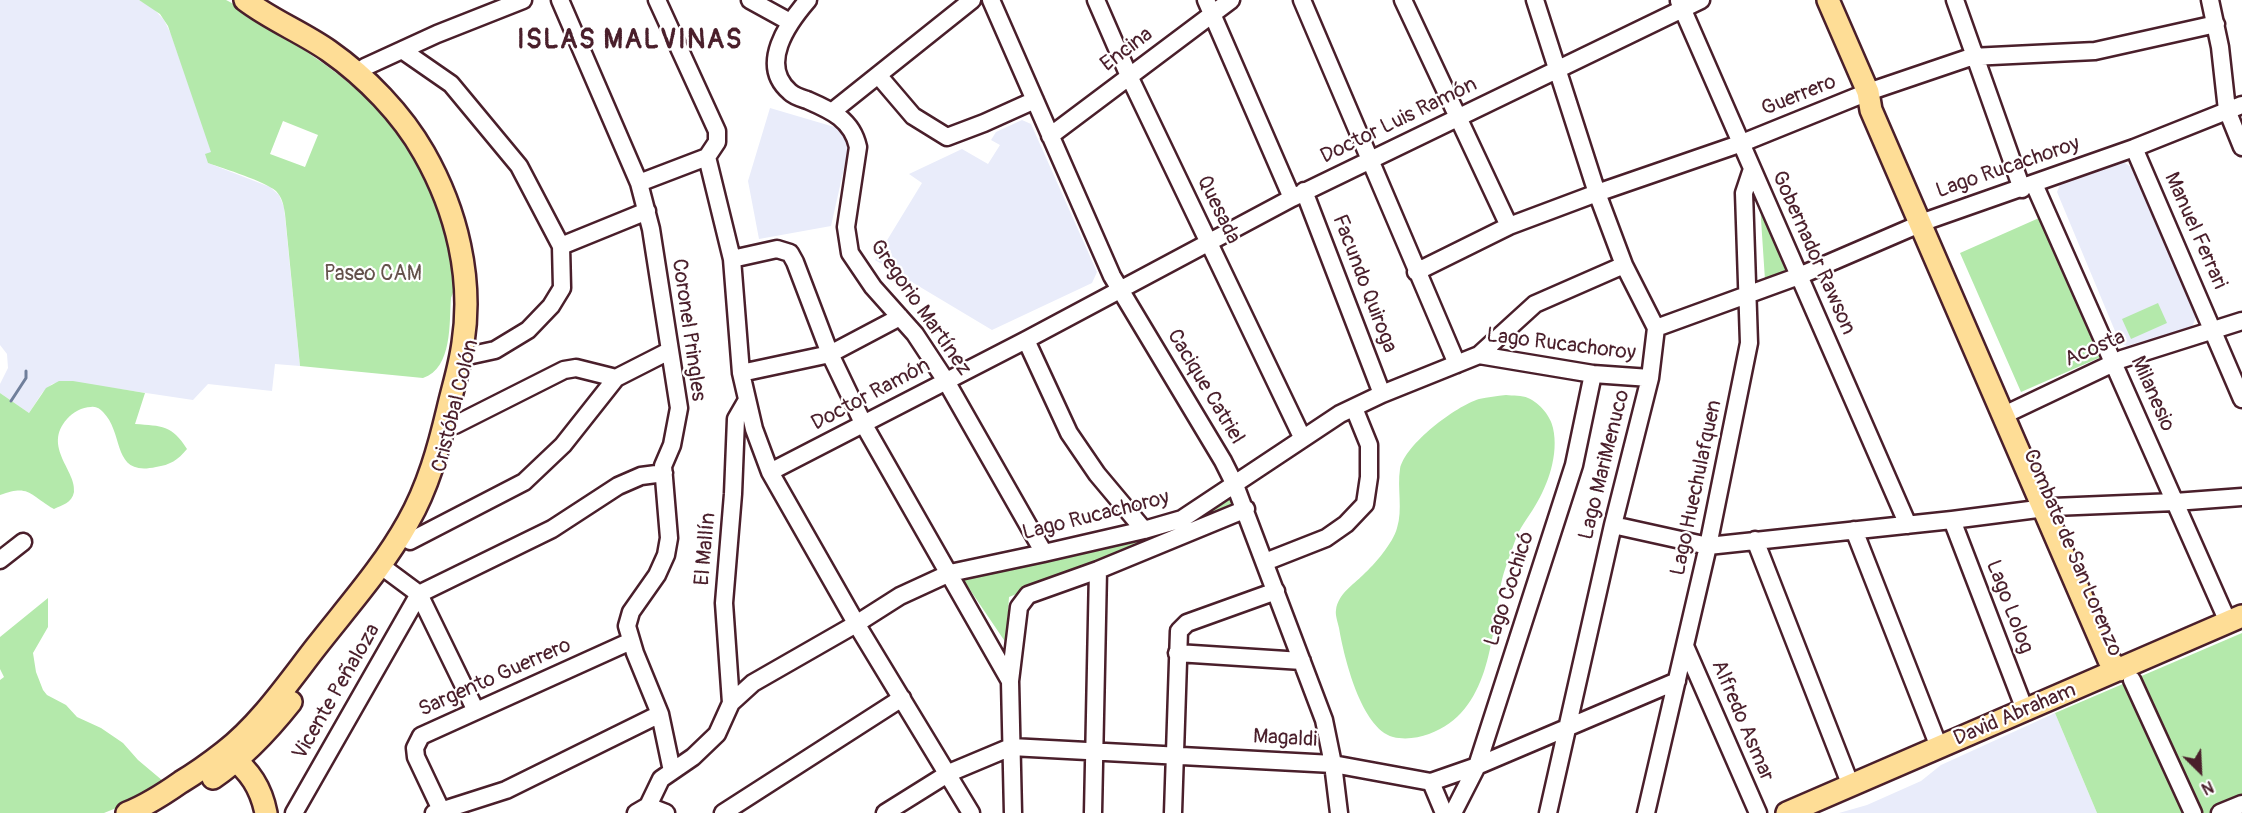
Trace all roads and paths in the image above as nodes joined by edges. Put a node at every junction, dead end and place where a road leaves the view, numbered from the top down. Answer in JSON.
{"nodes":[{"id":1,"x":523,"y":0,"type":"edge"},
{"id":2,"x":560,"y":0,"type":"edge"},
{"id":3,"x":657,"y":0,"type":"edge"},
{"id":4,"x":750,"y":0,"type":"edge"},
{"id":5,"x":808,"y":0,"type":"edge"},
{"id":6,"x":972,"y":0,"type":"edge"},
{"id":7,"x":991,"y":0,"type":"edge"},
{"id":8,"x":1096,"y":0,"type":"edge"},
{"id":9,"x":1231,"y":0,"type":"edge"},
{"id":10,"x":1302,"y":0,"type":"edge"},
{"id":11,"x":1403,"y":0,"type":"edge"},
{"id":12,"x":1535,"y":0,"type":"edge"},
{"id":13,"x":1701,"y":0,"type":"edge"},
{"id":14,"x":1828,"y":0,"type":"edge"},
{"id":15,"x":1955,"y":0,"type":"edge"},
{"id":16,"x":2210,"y":0,"type":"edge"},
{"id":17,"x":262,"y":3,"type":"edge"},
{"id":18,"x":1681,"y":4,"type":"edge"},
{"id":19,"x":1209,"y":7,"type":"edge"},
{"id":20,"x":790,"y":22,"type":"junction"},
{"id":21,"x":2216,"y":24,"type":"junction"},
{"id":22,"x":402,"y":50,"type":"junction"},
{"id":23,"x":1974,"y":57,"type":"junction"},
{"id":24,"x":365,"y":67,"type":"junction"},
{"id":25,"x":1558,"y":69,"type":"junction"},
{"id":26,"x":878,"y":75,"type":"junction"},
{"id":27,"x":1129,"y":76,"type":"junction"},
{"id":28,"x":1868,"y":92,"type":"junction"},
{"id":29,"x":1035,"y":100,"type":"junction"},
{"id":30,"x":2235,"y":107,"type":"edge"},
{"id":31,"x":832,"y":111,"type":"junction"},
{"id":32,"x":1458,"y":117,"type":"junction"},
{"id":33,"x":1050,"y":136,"type":"junction"},
{"id":34,"x":1742,"y":143,"type":"junction"},
{"id":35,"x":2242,"y":147,"type":"edge"},
{"id":36,"x":2134,"y":148,"type":"junction"},
{"id":37,"x":707,"y":157,"type":"junction"},
{"id":38,"x":1369,"y":160,"type":"junction"},
{"id":39,"x":1752,"y":169,"type":"junction"},
{"id":40,"x":639,"y":183,"type":"junction"},
{"id":41,"x":2028,"y":186,"type":"junction"},
{"id":42,"x":1597,"y":193,"type":"junction"},
{"id":43,"x":1298,"y":194,"type":"junction"},
{"id":44,"x":647,"y":211,"type":"junction"},
{"id":45,"x":1925,"y":222,"type":"junction"},
{"id":46,"x":1509,"y":226,"type":"junction"},
{"id":47,"x":1209,"y":242,"type":"junction"},
{"id":48,"x":561,"y":246,"type":"junction"},
{"id":49,"x":732,"y":259,"type":"junction"},
{"id":50,"x":1624,"y":265,"type":"junction"},
{"id":51,"x":1416,"y":272,"type":"junction"},
{"id":52,"x":1799,"y":276,"type":"junction"},
{"id":53,"x":1120,"y":290,"type":"junction"},
{"id":54,"x":1747,"y":294,"type":"junction"},
{"id":55,"x":900,"y":317,"type":"junction"},
{"id":56,"x":2242,"y":321,"type":"edge"},
{"id":57,"x":1656,"y":328,"type":"junction"},
{"id":58,"x":2214,"y":330,"type":"junction"},
{"id":59,"x":1026,"y":340,"type":"junction"},
{"id":60,"x":669,"y":351,"type":"junction"},
{"id":61,"x":830,"y":354,"type":"junction"},
{"id":62,"x":472,"y":355,"type":"junction"},
{"id":63,"x":1479,"y":355,"type":"junction"},
{"id":64,"x":2114,"y":363,"type":"junction"},
{"id":65,"x":1457,"y":364,"type":"junction"},
{"id":66,"x":741,"y":373,"type":"junction"},
{"id":67,"x":1593,"y":374,"type":"junction"},
{"id":68,"x":616,"y":378,"type":"junction"},
{"id":69,"x":1650,"y":378,"type":"junction"},
{"id":70,"x":946,"y":381,"type":"junction"},
{"id":71,"x":1382,"y":394,"type":"junction"},
{"id":72,"x":2242,"y":399,"type":"edge"},
{"id":73,"x":747,"y":400,"type":"junction"},
{"id":74,"x":1354,"y":408,"type":"junction"},
{"id":75,"x":2008,"y":414,"type":"junction"},
{"id":76,"x":864,"y":424,"type":"junction"},
{"id":77,"x":455,"y":425,"type":"junction"},
{"id":78,"x":1302,"y":437,"type":"junction"},
{"id":79,"x":664,"y":472,"type":"junction"},
{"id":80,"x":770,"y":472,"type":"junction"},
{"id":81,"x":1235,"y":485,"type":"junction"},
{"id":82,"x":2242,"y":497,"type":"edge"},
{"id":83,"x":2175,"y":502,"type":"junction"},
{"id":84,"x":2049,"y":507,"type":"junction"},
{"id":85,"x":1246,"y":510,"type":"junction"},
{"id":86,"x":1952,"y":520,"type":"junction"},
{"id":87,"x":1613,"y":525,"type":"junction"},
{"id":88,"x":1908,"y":525,"type":"junction"},
{"id":89,"x":1144,"y":530,"type":"junction"},
{"id":90,"x":1854,"y":530,"type":"junction"},
{"id":91,"x":1755,"y":540,"type":"junction"},
{"id":92,"x":410,"y":541,"type":"junction"},
{"id":93,"x":23,"y":542,"type":"dead end"},
{"id":94,"x":1708,"y":546,"type":"junction"},
{"id":95,"x":1044,"y":553,"type":"junction"},
{"id":96,"x":0,"y":560,"type":"edge"},
{"id":97,"x":1265,"y":562,"type":"junction"},
{"id":98,"x":1098,"y":570,"type":"junction"},
{"id":99,"x":388,"y":571,"type":"junction"},
{"id":100,"x":950,"y":573,"type":"junction"},
{"id":101,"x":1276,"y":591,"type":"junction"},
{"id":102,"x":419,"y":594,"type":"junction"},
{"id":103,"x":2235,"y":619,"type":"edge"},
{"id":104,"x":856,"y":624,"type":"junction"},
{"id":105,"x":631,"y":641,"type":"junction"},
{"id":106,"x":1685,"y":646,"type":"junction"},
{"id":107,"x":1177,"y":653,"type":"junction"},
{"id":108,"x":1302,"y":661,"type":"junction"},
{"id":109,"x":2126,"y":675,"type":"junction"},
{"id":110,"x":1010,"y":681,"type":"junction"},
{"id":111,"x":1677,"y":681,"type":"junction"},
{"id":112,"x":902,"y":698,"type":"junction"},
{"id":113,"x":731,"y":704,"type":"junction"},
{"id":114,"x":2025,"y":710,"type":"junction"},
{"id":115,"x":476,"y":711,"type":"junction"},
{"id":116,"x":660,"y":714,"type":"junction"},
{"id":117,"x":1569,"y":727,"type":"junction"},
{"id":118,"x":1011,"y":747,"type":"junction"},
{"id":119,"x":1939,"y":747,"type":"junction"},
{"id":120,"x":1095,"y":750,"type":"junction"},
{"id":121,"x":230,"y":756,"type":"junction"},
{"id":122,"x":1174,"y":756,"type":"junction"},
{"id":123,"x":1332,"y":764,"type":"junction"},
{"id":124,"x":1477,"y":766,"type":"junction"},
{"id":125,"x":672,"y":771,"type":"junction"},
{"id":126,"x":949,"y":773,"type":"junction"},
{"id":127,"x":1431,"y":783,"type":"junction"},
{"id":128,"x":1851,"y":786,"type":"junction"},
{"id":129,"x":2242,"y":804,"type":"edge"},
{"id":130,"x":644,"y":811,"type":"edge"},
{"id":131,"x":438,"y":812,"type":"edge"},
{"id":132,"x":1793,"y":812,"type":"edge"},
{"id":133,"x":127,"y":813,"type":"edge"},
{"id":134,"x":151,"y":813,"type":"edge"},
{"id":135,"x":266,"y":813,"type":"edge"},
{"id":136,"x":294,"y":813,"type":"edge"},
{"id":137,"x":666,"y":813,"type":"edge"},
{"id":138,"x":723,"y":813,"type":"edge"},
{"id":139,"x":885,"y":813,"type":"edge"},
{"id":140,"x":971,"y":813,"type":"edge"},
{"id":141,"x":1013,"y":813,"type":"edge"},
{"id":142,"x":1093,"y":813,"type":"edge"},
{"id":143,"x":1173,"y":813,"type":"edge"},
{"id":144,"x":1339,"y":813,"type":"edge"},
{"id":145,"x":1444,"y":813,"type":"edge"},
{"id":146,"x":1453,"y":813,"type":"edge"},
{"id":147,"x":1548,"y":813,"type":"edge"},
{"id":148,"x":1646,"y":813,"type":"edge"},
{"id":149,"x":1758,"y":813,"type":"edge"},
{"id":150,"x":2193,"y":813,"type":"edge"},
{"id":151,"x":2220,"y":813,"type":"edge"}],
"edges":[{"from":1,"to":22,"type":"street"},
{"from":2,"to":40,"type":"street","name":"Coronel Pringles"},
{"from":3,"to":37,"type":"street"},
{"from":4,"to":20,"type":"street"},
{"from":5,"to":20,"type":"street"},
{"from":6,"to":26,"type":"street"},
{"from":7,"to":29,"type":"street","name":"Cacique Catriel"},
{"from":8,"to":27,"type":"street","name":"Quesada"},
{"from":9,"to":19,"type":"street","name":"Encina"},
{"from":10,"to":38,"type":"street"},
{"from":11,"to":32,"type":"street"},
{"from":12,"to":25,"type":"street"},
{"from":13,"to":18,"type":"street","name":"Doctor Luis Ramón"},
{"from":14,"to":28,"type":"main road","name":"Combate de San Lorenzo"},
{"from":15,"to":23,"type":"street","name":"Milanesio"},
{"from":16,"to":21,"type":"street"},
{"from":17,"to":24,"type":"main road","name":"Cristóbal Colón"},
{"from":17,"to":121,"type":"main road","name":"Cristóbal Colón"},
{"from":18,"to":25,"type":"street","name":"Doctor Luis Ramón"},
{"from":18,"to":34,"type":"street","name":"Gobernador Rawson"},
{"from":19,"to":27,"type":"street","name":"Encina"},
{"from":19,"to":43,"type":"street","name":"Facundo Quiroga"},
{"from":20,"to":31,"type":"street"},
{"from":21,"to":23,"type":"street","name":"Guerrero"},
{"from":21,"to":30,"type":"street"},
{"from":22,"to":24,"type":"street"},
{"from":22,"to":48,"type":"street"},
{"from":23,"to":28,"type":"street","name":"Guerrero"},
{"from":23,"to":41,"type":"street","name":"Milanesio"},
{"from":24,"to":62,"type":"main road","name":"Cristóbal Colón"},
{"from":25,"to":32,"type":"street","name":"Doctor Luis Ramón"},
{"from":25,"to":42,"type":"street"},
{"from":26,"to":29,"type":"street"},
{"from":26,"to":31,"type":"street"},
{"from":27,"to":33,"type":"street","name":"Encina"},
{"from":27,"to":47,"type":"street","name":"Quesada"},
{"from":28,"to":34,"type":"street","name":"Guerrero"},
{"from":28,"to":45,"type":"main road","name":"Combate de San Lorenzo"},
{"from":29,"to":33,"type":"street","name":"Cacique Catriel"},
{"from":30,"to":35,"type":"street"},
{"from":30,"to":36,"type":"street","name":"Lago Rucachoroy"},
{"from":31,"to":55,"type":"street","name":"Gregorio Martínez"},
{"from":32,"to":38,"type":"street","name":"Doctor Luis Ramón"},
{"from":32,"to":46,"type":"street"},
{"from":33,"to":53,"type":"street","name":"Cacique Catriel"},
{"from":34,"to":39,"type":"street","name":"Gobernador Rawson"},
{"from":34,"to":42,"type":"street","name":"Guerrero"},
{"from":36,"to":41,"type":"street","name":"Lago Rucachoroy"},
{"from":36,"to":58,"type":"street","name":"Manuel Ferrari"},
{"from":37,"to":40,"type":"street"},
{"from":37,"to":49,"type":"street"},
{"from":38,"to":43,"type":"street","name":"Doctor Luis Ramón"},
{"from":38,"to":51,"type":"street"},
{"from":39,"to":52,"type":"street","name":"Gobernador Rawson"},
{"from":39,"to":54,"type":"street","name":"Lago Huechulafquen"},
{"from":40,"to":44,"type":"street","name":"Coronel Pringles"},
{"from":41,"to":45,"type":"street","name":"Lago Rucachoroy"},
{"from":41,"to":64,"type":"street","name":"Milanesio"},
{"from":42,"to":46,"type":"street","name":"Guerrero"},
{"from":42,"to":50,"type":"street"},
{"from":43,"to":47,"type":"street","name":"Doctor Luis Ramón"},
{"from":43,"to":71,"type":"street","name":"Facundo Quiroga"},
{"from":44,"to":48,"type":"street"},
{"from":44,"to":60,"type":"street","name":"Coronel Pringles"},
{"from":45,"to":52,"type":"street","name":"Lago Rucachoroy"},
{"from":45,"to":75,"type":"main road","name":"Combate de San Lorenzo"},
{"from":46,"to":51,"type":"street","name":"Guerrero"},
{"from":47,"to":53,"type":"street","name":"Doctor Luis Ramón"},
{"from":47,"to":78,"type":"street","name":"Quesada"},
{"from":48,"to":62,"type":"street"},
{"from":49,"to":61,"type":"street"},
{"from":49,"to":66,"type":"street"},
{"from":50,"to":57,"type":"street"},
{"from":50,"to":63,"type":"street"},
{"from":51,"to":65,"type":"street"},
{"from":52,"to":54,"type":"street","name":"Lago Rucachoroy"},
{"from":52,"to":88,"type":"street","name":"Gobernador Rawson"},
{"from":53,"to":59,"type":"street","name":"Doctor Ramón"},
{"from":53,"to":81,"type":"street","name":"Cacique Catriel"},
{"from":54,"to":57,"type":"street","name":"Lago Rucachoroy"},
{"from":54,"to":94,"type":"street","name":"Lago Huechulafquen"},
{"from":55,"to":61,"type":"street"},
{"from":55,"to":70,"type":"street","name":"Gregorio Martínez"},
{"from":56,"to":58,"type":"street","name":"Acosta"},
{"from":57,"to":69,"type":"street","name":"Lago MariMenuco"},
{"from":58,"to":64,"type":"street","name":"Acosta"},
{"from":58,"to":72,"type":"street","name":"Manuel Ferrari"},
{"from":59,"to":70,"type":"street","name":"Doctor Ramón"},
{"from":59,"to":89,"type":"street"},
{"from":60,"to":68,"type":"street"},
{"from":60,"to":79,"type":"street","name":"Coronel Pringles"},
{"from":61,"to":66,"type":"street"},
{"from":61,"to":76,"type":"street"},
{"from":62,"to":77,"type":"main road","name":"Cristóbal Colón"},
{"from":63,"to":65,"type":"street","name":"Lago Rucachoroy"},
{"from":63,"to":67,"type":"street","name":"Lago Rucachoroy"},
{"from":64,"to":75,"type":"street","name":"Acosta"},
{"from":64,"to":83,"type":"street","name":"Milanesio"},
{"from":65,"to":71,"type":"street","name":"Lago Rucachoroy"},
{"from":66,"to":73,"type":"street"},
{"from":67,"to":69,"type":"street","name":"Lago Rucachoroy"},
{"from":67,"to":124,"type":"street","name":"Lago Cochicó"},
{"from":68,"to":77,"type":"street"},
{"from":68,"to":92,"type":"street"},
{"from":69,"to":87,"type":"street","name":"Lago MariMenuco"},
{"from":70,"to":76,"type":"street","name":"Doctor Ramón"},
{"from":70,"to":95,"type":"street","name":"Gregorio Martínez"},
{"from":71,"to":74,"type":"street","name":"Lago Rucachoroy"},
{"from":73,"to":80,"type":"street"},
{"from":73,"to":113,"type":"street","name":"El Mallín"},
{"from":74,"to":78,"type":"street","name":"Lago Rucachoroy"},
{"from":74,"to":97,"type":"street"},
{"from":75,"to":84,"type":"main road","name":"Combate de San Lorenzo"},
{"from":76,"to":80,"type":"street","name":"Doctor Ramón"},
{"from":76,"to":100,"type":"street"},
{"from":77,"to":92,"type":"main road","name":"Cristóbal Colón"},
{"from":78,"to":81,"type":"street","name":"Lago Rucachoroy"},
{"from":79,"to":102,"type":"street"},
{"from":79,"to":105,"type":"street","name":"Coronel Pringles"},
{"from":80,"to":104,"type":"street"},
{"from":81,"to":85,"type":"street","name":"Cacique Catriel"},
{"from":81,"to":89,"type":"street","name":"Lago Rucachoroy"},
{"from":82,"to":83,"type":"street"},
{"from":83,"to":84,"type":"street"},
{"from":83,"to":103,"type":"street","name":"Milanesio"},
{"from":84,"to":86,"type":"street"},
{"from":84,"to":109,"type":"main road","name":"Combate de San Lorenzo"},
{"from":85,"to":97,"type":"street","name":"Cacique Catriel"},
{"from":85,"to":98,"type":"street"},
{"from":86,"to":88,"type":"street"},
{"from":86,"to":114,"type":"street","name":"Lago Lolog"},
{"from":87,"to":94,"type":"street"},
{"from":87,"to":117,"type":"street","name":"Lago MariMenuco"},
{"from":88,"to":90,"type":"street"},
{"from":89,"to":95,"type":"street","name":"Lago Rucachoroy"},
{"from":90,"to":91,"type":"street"},
{"from":90,"to":119,"type":"street"},
{"from":91,"to":94,"type":"street"},
{"from":91,"to":128,"type":"street"},
{"from":92,"to":99,"type":"main road","name":"Cristóbal Colón"},
{"from":93,"to":96,"type":"street"},
{"from":94,"to":106,"type":"street","name":"Lago Huechulafquen"},
{"from":95,"to":100,"type":"street","name":"Lago Rucachoroy"},
{"from":97,"to":101,"type":"street","name":"Cacique Catriel"},
{"from":98,"to":110,"type":"street"},
{"from":98,"to":120,"type":"street"},
{"from":99,"to":102,"type":"street"},
{"from":99,"to":121,"type":"main road","name":"Cristóbal Colón"},
{"from":100,"to":104,"type":"street","name":"Lago Rucachoroy"},
{"from":100,"to":110,"type":"street"},
{"from":101,"to":107,"type":"street"},
{"from":101,"to":108,"type":"street","name":"Cacique Catriel"},
{"from":102,"to":115,"type":"street"},
{"from":102,"to":136,"type":"street","name":"Vicente Peñaloza"},
{"from":103,"to":109,"type":"main road","name":"David Abraham"},
{"from":104,"to":112,"type":"street"},
{"from":104,"to":113,"type":"street","name":"Lago Rucachoroy"},
{"from":105,"to":115,"type":"street","name":"Sargento Guerrero"},
{"from":105,"to":116,"type":"street","name":"Coronel Pringles"},
{"from":106,"to":111,"type":"street","name":"Lago Huechulafquen"},
{"from":106,"to":149,"type":"street","name":"Alfredo Asmar"},
{"from":107,"to":108,"type":"street"},
{"from":107,"to":122,"type":"street"},
{"from":108,"to":123,"type":"street","name":"Cacique Catriel"},
{"from":109,"to":114,"type":"main road","name":"David Abraham"},
{"from":109,"to":150,"type":"street"},
{"from":110,"to":118,"type":"street"},
{"from":111,"to":117,"type":"street"},
{"from":111,"to":148,"type":"street","name":"Lago Huechulafquen"},
{"from":112,"to":126,"type":"street"},
{"from":112,"to":138,"type":"street"},
{"from":113,"to":125,"type":"street","name":"Lago Rucachoroy"},
{"from":114,"to":119,"type":"main road","name":"David Abraham"},
{"from":115,"to":131,"type":"street","name":"Sargento Guerrero"},
{"from":116,"to":125,"type":"street","name":"Coronel Pringles"},
{"from":116,"to":131,"type":"street"},
{"from":117,"to":124,"type":"street"},
{"from":117,"to":147,"type":"street","name":"Lago MariMenuco"},
{"from":118,"to":120,"type":"street","name":"Magaldi"},
{"from":118,"to":126,"type":"street","name":"Magaldi"},
{"from":118,"to":141,"type":"street"},
{"from":119,"to":128,"type":"main road","name":"David Abraham"},
{"from":120,"to":122,"type":"street","name":"Magaldi"},
{"from":120,"to":142,"type":"street"},
{"from":121,"to":133,"type":"main road"},
{"from":121,"to":134,"type":"main road"},
{"from":121,"to":135,"type":"main road"},
{"from":122,"to":123,"type":"street","name":"Magaldi"},
{"from":122,"to":143,"type":"street"},
{"from":123,"to":127,"type":"street","name":"Magaldi"},
{"from":123,"to":144,"type":"street","name":"Cacique Catriel"},
{"from":124,"to":127,"type":"street"},
{"from":124,"to":146,"type":"street","name":"Lago Cochicó"},
{"from":125,"to":130,"type":"street","name":"Lago Rucachoroy"},
{"from":126,"to":139,"type":"street","name":"Magaldi"},
{"from":126,"to":140,"type":"street"},
{"from":127,"to":145,"type":"street"},
{"from":128,"to":132,"type":"main road","name":"David Abraham"},
{"from":129,"to":151,"type":"street"},
{"from":130,"to":137,"type":"street"}]}
